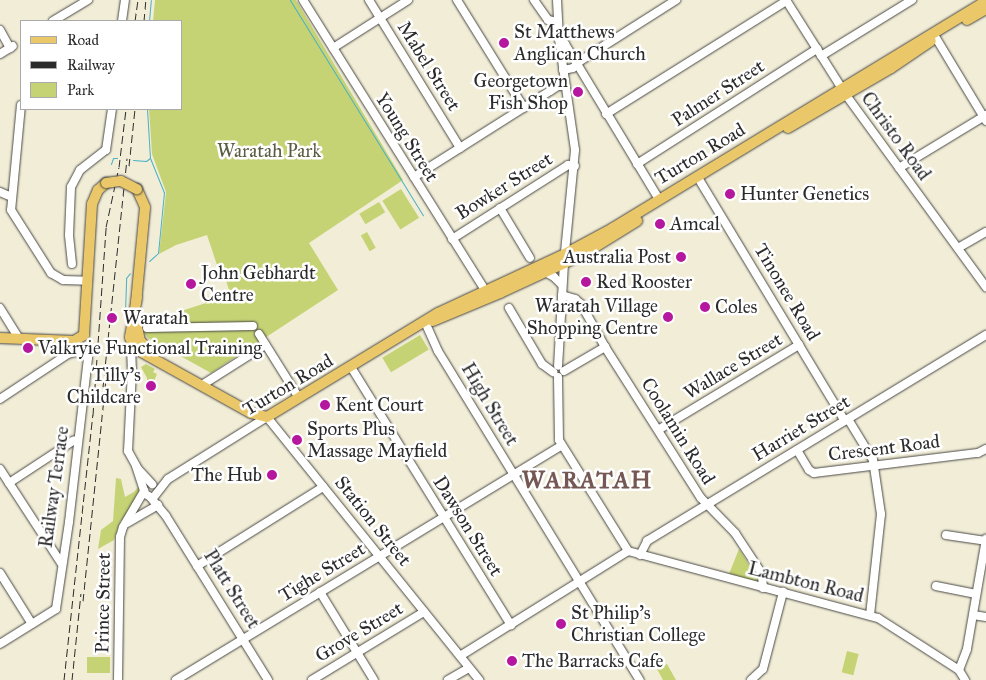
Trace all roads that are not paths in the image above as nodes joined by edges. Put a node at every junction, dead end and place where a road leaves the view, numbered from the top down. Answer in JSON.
{"nodes":[{"id":1,"x":88,"y":0,"type":"edge"},
{"id":2,"x":125,"y":0,"type":"edge"},
{"id":3,"x":303,"y":0,"type":"edge"},
{"id":4,"x":370,"y":0,"type":"edge"},
{"id":5,"x":408,"y":0,"type":"edge"},
{"id":6,"x":457,"y":0,"type":"edge"},
{"id":7,"x":534,"y":0,"type":"edge"},
{"id":8,"x":557,"y":0,"type":"edge"},
{"id":9,"x":676,"y":0,"type":"edge"},
{"id":10,"x":912,"y":0,"type":"edge"},
{"id":11,"x":986,"y":0,"type":"edge"},
{"id":12,"x":789,"y":1,"type":"edge"},
{"id":13,"x":900,"y":3,"type":"edge"},
{"id":14,"x":74,"y":4,"type":"edge"},
{"id":15,"x":986,"y":9,"type":"edge"},
{"id":16,"x":380,"y":17,"type":"junction"},
{"id":17,"x":54,"y":20,"type":"edge"},
{"id":18,"x":122,"y":20,"type":"edge"},
{"id":19,"x":558,"y":22,"type":"junction"},
{"id":20,"x":0,"y":30,"type":"edge"},
{"id":21,"x":936,"y":38,"type":"junction"},
{"id":22,"x":558,"y":39,"type":"junction"},
{"id":23,"x":333,"y":48,"type":"junction"},
{"id":24,"x":816,"y":49,"type":"junction"},
{"id":25,"x":0,"y":54,"type":"edge"},
{"id":26,"x":821,"y":56,"type":"junction"},
{"id":27,"x":577,"y":64,"type":"junction"},
{"id":28,"x":562,"y":67,"type":"junction"},
{"id":29,"x":565,"y":86,"type":"junction"},
{"id":30,"x":844,"y":91,"type":"junction"},
{"id":31,"x":524,"y":108,"type":"junction"},
{"id":32,"x":21,"y":110,"type":"edge"},
{"id":33,"x":112,"y":110,"type":"edge"},
{"id":34,"x":606,"y":114,"type":"junction"},
{"id":35,"x":985,"y":117,"type":"edge"},
{"id":36,"x":460,"y":148,"type":"junction"},
{"id":37,"x":637,"y":164,"type":"junction"},
{"id":38,"x":574,"y":166,"type":"junction"},
{"id":39,"x":899,"y":168,"type":"junction"},
{"id":40,"x":414,"y":177,"type":"junction"},
{"id":41,"x":700,"y":181,"type":"junction"},
{"id":42,"x":0,"y":192,"type":"edge"},
{"id":43,"x":12,"y":197,"type":"junction"},
{"id":44,"x":659,"y":199,"type":"junction"},
{"id":45,"x":500,"y":208,"type":"junction"},
{"id":46,"x":986,"y":232,"type":"edge"},
{"id":47,"x":452,"y":239,"type":"junction"},
{"id":48,"x":958,"y":248,"type":"junction"},
{"id":49,"x":530,"y":258,"type":"dead end"},
{"id":50,"x":565,"y":259,"type":"junction"},
{"id":51,"x":72,"y":264,"type":"dead end"},
{"id":52,"x":545,"y":272,"type":"junction"},
{"id":53,"x":88,"y":281,"type":"junction"},
{"id":54,"x":562,"y":285,"type":"junction"},
{"id":55,"x":986,"y":287,"type":"edge"},
{"id":56,"x":485,"y":290,"type":"junction"},
{"id":57,"x":562,"y":295,"type":"junction"},
{"id":58,"x":0,"y":308,"type":"edge"},
{"id":59,"x":508,"y":308,"type":"dead end"},
{"id":60,"x":425,"y":322,"type":"junction"},
{"id":61,"x":253,"y":326,"type":"dead end"},
{"id":62,"x":134,"y":328,"type":"junction"},
{"id":63,"x":148,"y":328,"type":"dead end"},
{"id":64,"x":259,"y":334,"type":"dead end"},
{"id":65,"x":986,"y":335,"type":"edge"},
{"id":66,"x":0,"y":338,"type":"edge"},
{"id":67,"x":19,"y":339,"type":"junction"},
{"id":68,"x":131,"y":345,"type":"junction"},
{"id":69,"x":266,"y":345,"type":"junction"},
{"id":70,"x":799,"y":345,"type":"junction"},
{"id":71,"x":605,"y":347,"type":"junction"},
{"id":72,"x":140,"y":352,"type":"junction"},
{"id":73,"x":351,"y":367,"type":"junction"},
{"id":74,"x":132,"y":370,"type":"junction"},
{"id":75,"x":558,"y":372,"type":"junction"},
{"id":76,"x":202,"y":385,"type":"junction"},
{"id":77,"x":299,"y":398,"type":"junction"},
{"id":78,"x":0,"y":399,"type":"edge"},
{"id":79,"x":267,"y":417,"type":"junction"},
{"id":80,"x":846,"y":420,"type":"junction"},
{"id":81,"x":658,"y":430,"type":"junction"},
{"id":82,"x":78,"y":440,"type":"junction"},
{"id":83,"x":561,"y":446,"type":"junction"},
{"id":84,"x":986,"y":449,"type":"edge"},
{"id":85,"x":797,"y":450,"type":"junction"},
{"id":86,"x":136,"y":466,"type":"junction"},
{"id":87,"x":874,"y":466,"type":"junction"},
{"id":88,"x":0,"y":469,"type":"edge"},
{"id":89,"x":514,"y":475,"type":"junction"},
{"id":90,"x":169,"y":478,"type":"junction"},
{"id":91,"x":9,"y":483,"type":"junction"},
{"id":92,"x":152,"y":484,"type":"junction"},
{"id":93,"x":324,"y":487,"type":"junction"},
{"id":94,"x":151,"y":494,"type":"junction"},
{"id":95,"x":707,"y":504,"type":"junction"},
{"id":96,"x":158,"y":505,"type":"junction"},
{"id":97,"x":166,"y":516,"type":"junction"},
{"id":98,"x":444,"y":518,"type":"junction"},
{"id":99,"x":123,"y":526,"type":"junction"},
{"id":100,"x":946,"y":535,"type":"dead end"},
{"id":101,"x":986,"y":544,"type":"edge"},
{"id":102,"x":626,"y":549,"type":"junction"},
{"id":103,"x":640,"y":555,"type":"junction"},
{"id":104,"x":379,"y":557,"type":"junction"},
{"id":105,"x":61,"y":563,"type":"junction"},
{"id":106,"x":197,"y":566,"type":"junction"},
{"id":107,"x":0,"y":573,"type":"edge"},
{"id":108,"x":580,"y":582,"type":"junction"},
{"id":109,"x":936,"y":586,"type":"dead end"},
{"id":110,"x":763,"y":588,"type":"junction"},
{"id":111,"x":320,"y":592,"type":"junction"},
{"id":112,"x":783,"y":592,"type":"junction"},
{"id":113,"x":976,"y":594,"type":"junction"},
{"id":114,"x":424,"y":612,"type":"junction"},
{"id":115,"x":870,"y":615,"type":"junction"},
{"id":116,"x":973,"y":615,"type":"junction"},
{"id":117,"x":986,"y":618,"type":"edge"},
{"id":118,"x":32,"y":624,"type":"junction"},
{"id":119,"x":511,"y":625,"type":"junction"},
{"id":120,"x":243,"y":639,"type":"junction"},
{"id":121,"x":0,"y":644,"type":"edge"},
{"id":122,"x":357,"y":652,"type":"junction"},
{"id":123,"x":460,"y":656,"type":"junction"},
{"id":124,"x":469,"y":668,"type":"junction"},
{"id":125,"x":959,"y":670,"type":"junction"},
{"id":126,"x":761,"y":674,"type":"edge"},
{"id":127,"x":118,"y":680,"type":"edge"},
{"id":128,"x":176,"y":680,"type":"edge"},
{"id":129,"x":268,"y":680,"type":"edge"},
{"id":130,"x":312,"y":680,"type":"edge"},
{"id":131,"x":374,"y":680,"type":"edge"},
{"id":132,"x":448,"y":680,"type":"edge"},
{"id":133,"x":479,"y":680,"type":"edge"},
{"id":134,"x":640,"y":680,"type":"edge"},
{"id":135,"x":751,"y":680,"type":"edge"},
{"id":136,"x":965,"y":680,"type":"edge"}],
"edges":[{"from":1,"to":14,"type":"street"},
{"from":2,"to":18,"type":"street"},
{"from":3,"to":23,"type":"street","name":"Young Street"},
{"from":4,"to":16,"type":"street","name":"Mabel Street"},
{"from":5,"to":16,"type":"street"},
{"from":6,"to":31,"type":"street"},
{"from":7,"to":19,"type":"street"},
{"from":8,"to":19,"type":"street"},
{"from":9,"to":27,"type":"street"},
{"from":10,"to":13,"type":"street"},
{"from":11,"to":30,"type":"main road","name":"Turton Road"},
{"from":12,"to":24,"type":"street","name":"Christo Road"},
{"from":12,"to":34,"type":"street"},
{"from":13,"to":26,"type":"street"},
{"from":14,"to":17,"type":"street"},
{"from":15,"to":21,"type":"main road","name":"Turton Road"},
{"from":16,"to":23,"type":"street"},
{"from":16,"to":36,"type":"street","name":"Mabel Street"},
{"from":19,"to":22,"type":"street"},
{"from":20,"to":25,"type":"street"},
{"from":21,"to":30,"type":"main road","name":"Turton Road"},
{"from":21,"to":35,"type":"street"},
{"from":22,"to":27,"type":"street"},
{"from":22,"to":28,"type":"street"},
{"from":23,"to":40,"type":"street","name":"Young Street"},
{"from":24,"to":26,"type":"street","name":"Christo Road"},
{"from":24,"to":37,"type":"street","name":"Palmer Street"},
{"from":26,"to":30,"type":"street","name":"Christo Road"},
{"from":27,"to":28,"type":"street"},
{"from":27,"to":34,"type":"street"},
{"from":28,"to":29,"type":"street"},
{"from":29,"to":31,"type":"street"},
{"from":29,"to":38,"type":"street"},
{"from":30,"to":39,"type":"street","name":"Christo Road"},
{"from":30,"to":41,"type":"main road","name":"Turton Road"},
{"from":30,"to":44,"type":"main road","name":"Turton Road"},
{"from":31,"to":36,"type":"street"},
{"from":32,"to":43,"type":"street"},
{"from":33,"to":51,"type":"street"},
{"from":34,"to":37,"type":"street"},
{"from":35,"to":39,"type":"street"},
{"from":36,"to":40,"type":"street"},
{"from":37,"to":44,"type":"street"},
{"from":38,"to":45,"type":"street","name":"Bowker Street"},
{"from":38,"to":50,"type":"street"},
{"from":39,"to":48,"type":"street","name":"Christo Road"},
{"from":40,"to":47,"type":"street","name":"Young Street"},
{"from":41,"to":50,"type":"main road","name":"Turton Road"},
{"from":41,"to":70,"type":"street","name":"Tinonee Road"},
{"from":42,"to":43,"type":"street"},
{"from":43,"to":53,"type":"street"},
{"from":44,"to":50,"type":"main road","name":"Turton Road"},
{"from":45,"to":47,"type":"street","name":"Bowker Street"},
{"from":45,"to":49,"type":"street"},
{"from":46,"to":48,"type":"street"},
{"from":47,"to":56,"type":"street","name":"Young Street"},
{"from":48,"to":55,"type":"street","name":"Christo Road"},
{"from":50,"to":52,"type":"main road","name":"Turton Road"},
{"from":50,"to":54,"type":"street"},
{"from":50,"to":56,"type":"main road","name":"Turton Road"},
{"from":52,"to":54,"type":"street"},
{"from":52,"to":60,"type":"main road","name":"Turton Road"},
{"from":53,"to":62,"type":"main road","bridge":true},
{"from":53,"to":67,"type":"main road"},
{"from":54,"to":57,"type":"street"},
{"from":56,"to":60,"type":"main road","name":"Turton Road"},
{"from":57,"to":71,"type":"street","name":"Coolamin Road"},
{"from":57,"to":75,"type":"street"},
{"from":58,"to":67,"type":"street"},
{"from":59,"to":75,"type":"street"},
{"from":60,"to":73,"type":"main road","name":"Turton Road"},
{"from":60,"to":89,"type":"street","name":"High Street"},
{"from":61,"to":63,"type":"street"},
{"from":62,"to":68,"type":"main road"},
{"from":62,"to":72,"type":"main road"},
{"from":62,"to":76,"type":"main road"},
{"from":64,"to":69,"type":"street"},
{"from":65,"to":80,"type":"street","name":"Harriet Street"},
{"from":66,"to":67,"type":"main road"},
{"from":68,"to":72,"type":"main road"},
{"from":68,"to":74,"type":"street","name":"Platt Street"},
{"from":69,"to":76,"type":"street"},
{"from":69,"to":77,"type":"street"},
{"from":70,"to":80,"type":"street","name":"Tinonee Road"},
{"from":70,"to":81,"type":"street","name":"Wallace Street"},
{"from":71,"to":75,"type":"street"},
{"from":71,"to":81,"type":"street","name":"Coolamin Road"},
{"from":72,"to":74,"type":"street","name":"Platt Street"},
{"from":72,"to":76,"type":"main road"},
{"from":73,"to":77,"type":"main road","name":"Turton Road"},
{"from":73,"to":98,"type":"street","name":"Dawson Street"},
{"from":74,"to":86,"type":"street","name":"Platt Street"},
{"from":75,"to":83,"type":"street"},
{"from":76,"to":79,"type":"main road"},
{"from":77,"to":79,"type":"main road","name":"Turton Road"},
{"from":78,"to":82,"type":"street","name":"Railway Terrace"},
{"from":79,"to":90,"type":"street","name":"Turton Road"},
{"from":79,"to":93,"type":"street","name":"Station Street"},
{"from":80,"to":85,"type":"street","name":"Harriet Street"},
{"from":80,"to":87,"type":"street","name":"Tinonee Road"},
{"from":81,"to":95,"type":"street","name":"Coolamin Road"},
{"from":82,"to":91,"type":"street"},
{"from":82,"to":105,"type":"street","name":"Railway Terrace"},
{"from":83,"to":89,"type":"street","name":"Tighe Street"},
{"from":83,"to":102,"type":"street"},
{"from":84,"to":87,"type":"street","name":"Crescent Road"},
{"from":85,"to":87,"type":"street","name":"Crescent Road"},
{"from":85,"to":95,"type":"street","name":"Harriet Street"},
{"from":86,"to":92,"type":"street","name":"Platt Street"},
{"from":86,"to":94,"type":"street","name":"Platt Street"},
{"from":87,"to":115,"type":"street","name":"Tinonee Road"},
{"from":88,"to":91,"type":"street"},
{"from":89,"to":98,"type":"street","name":"Tighe Street"},
{"from":89,"to":108,"type":"street","name":"High Street"},
{"from":90,"to":92,"type":"street","name":"Turton Road"},
{"from":90,"to":94,"type":"street","name":"Turton Road"},
{"from":91,"to":105,"type":"street"},
{"from":92,"to":94,"type":"street","name":"Turton Road"},
{"from":93,"to":104,"type":"street","name":"Station Street"},
{"from":93,"to":106,"type":"street"},
{"from":94,"to":96,"type":"street","name":"Platt Street"},
{"from":94,"to":97,"type":"street","name":"Platt Street"},
{"from":94,"to":99,"type":"street","name":"Prince Street"},
{"from":95,"to":103,"type":"street","name":"Harriet Street"},
{"from":95,"to":110,"type":"street","name":"Coolamin Road"},
{"from":96,"to":97,"type":"street","name":"Platt Street"},
{"from":96,"to":99,"type":"street","name":"Prince Street"},
{"from":97,"to":106,"type":"street","name":"Platt Street"},
{"from":98,"to":104,"type":"street","name":"Tighe Street"},
{"from":98,"to":119,"type":"street","name":"Dawson Street"},
{"from":99,"to":127,"type":"street","name":"Prince Street"},
{"from":100,"to":101,"type":"street"},
{"from":101,"to":113,"type":"street"},
{"from":102,"to":103,"type":"street","name":"Lambton Road"},
{"from":102,"to":108,"type":"street"},
{"from":103,"to":110,"type":"street","name":"Lambton Road"},
{"from":104,"to":111,"type":"street","name":"Tighe Street"},
{"from":104,"to":114,"type":"street","name":"Station Street"},
{"from":105,"to":118,"type":"street","name":"Railway Terrace"},
{"from":106,"to":120,"type":"street","name":"Platt Street"},
{"from":107,"to":118,"type":"street"},
{"from":108,"to":119,"type":"street"},
{"from":108,"to":134,"type":"street","name":"High Street"},
{"from":109,"to":113,"type":"street"},
{"from":110,"to":112,"type":"street","name":"Lambton Road"},
{"from":111,"to":120,"type":"street","name":"Tighe Street"},
{"from":111,"to":122,"type":"street"},
{"from":112,"to":115,"type":"street","name":"Lambton Road"},
{"from":112,"to":126,"type":"street"},
{"from":113,"to":116,"type":"street"},
{"from":114,"to":122,"type":"street","name":"Grove Street"},
{"from":114,"to":123,"type":"street","name":"Station Street"},
{"from":115,"to":125,"type":"street","name":"Lambton Road"},
{"from":116,"to":117,"type":"street"},
{"from":116,"to":125,"type":"street"},
{"from":118,"to":121,"type":"street"},
{"from":119,"to":123,"type":"street"},
{"from":120,"to":128,"type":"street","name":"Tighe Street"},
{"from":120,"to":129,"type":"street","name":"Platt Street"},
{"from":122,"to":130,"type":"street","name":"Grove Street"},
{"from":122,"to":131,"type":"street"},
{"from":123,"to":124,"type":"street","name":"Station Street"},
{"from":124,"to":132,"type":"street"},
{"from":124,"to":133,"type":"street","name":"Station Street"},
{"from":125,"to":136,"type":"street","name":"Lambton Road"},
{"from":126,"to":135,"type":"street"}]}
